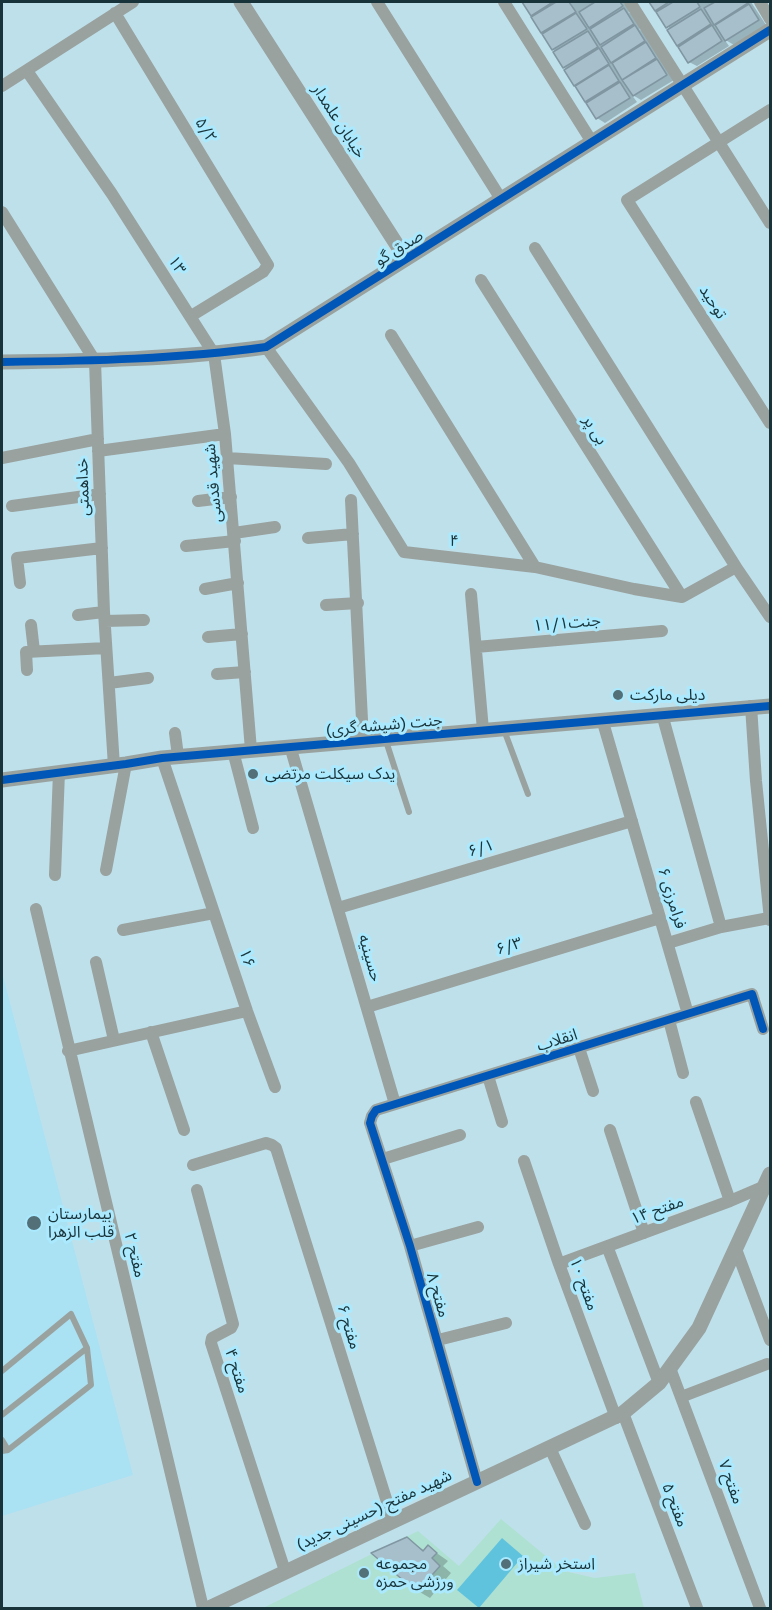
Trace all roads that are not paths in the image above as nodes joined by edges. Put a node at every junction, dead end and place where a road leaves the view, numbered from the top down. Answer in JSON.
{"nodes":[{"id":1,"x":133,"y":2,"type":"edge"},
{"id":2,"x":242,"y":2,"type":"edge"},
{"id":3,"x":377,"y":2,"type":"edge"},
{"id":4,"x":504,"y":2,"type":"edge"},
{"id":5,"x":630,"y":2,"type":"edge"},
{"id":6,"x":760,"y":2,"type":"edge"},
{"id":7,"x":115,"y":13,"type":"junction"},
{"id":8,"x":771,"y":19,"type":"edge"},
{"id":9,"x":771,"y":30,"type":"edge"},
{"id":10,"x":27,"y":70,"type":"junction"},
{"id":11,"x":683,"y":85,"type":"junction"},
{"id":12,"x":2,"y":86,"type":"edge"},
{"id":13,"x":771,"y":110,"type":"edge"},
{"id":14,"x":592,"y":142,"type":"junction"},
{"id":15,"x":719,"y":142,"type":"junction"},
{"id":16,"x":501,"y":200,"type":"junction"},
{"id":17,"x":2,"y":212,"type":"edge"},
{"id":18,"x":771,"y":223,"type":"edge"},
{"id":19,"x":535,"y":248,"type":"dead end"},
{"id":20,"x":406,"y":259,"type":"junction"},
{"id":21,"x":481,"y":280,"type":"dead end"},
{"id":22,"x":191,"y":316,"type":"junction"},
{"id":23,"x":391,"y":334,"type":"dead end"},
{"id":24,"x":267,"y":347,"type":"junction"},
{"id":25,"x":214,"y":354,"type":"junction"},
{"id":26,"x":95,"y":361,"type":"junction"},
{"id":27,"x":2,"y":362,"type":"edge"},
{"id":28,"x":771,"y":423,"type":"edge"},
{"id":29,"x":225,"y":434,"type":"junction"},
{"id":30,"x":98,"y":445,"type":"junction"},
{"id":31,"x":2,"y":458,"type":"edge"},
{"id":32,"x":228,"y":458,"type":"junction"},
{"id":33,"x":326,"y":464,"type":"dead end"},
{"id":34,"x":100,"y":494,"type":"junction"},
{"id":35,"x":231,"y":498,"type":"junction"},
{"id":36,"x":351,"y":500,"type":"dead end"},
{"id":37,"x":198,"y":501,"type":"dead end"},
{"id":38,"x":12,"y":506,"type":"dead end"},
{"id":39,"x":275,"y":527,"type":"dead end"},
{"id":40,"x":353,"y":534,"type":"junction"},
{"id":41,"x":234,"y":537,"type":"junction"},
{"id":42,"x":308,"y":538,"type":"dead end"},
{"id":43,"x":186,"y":546,"type":"dead end"},
{"id":44,"x":102,"y":548,"type":"junction"},
{"id":45,"x":535,"y":567,"type":"junction"},
{"id":46,"x":736,"y":567,"type":"junction"},
{"id":47,"x":20,"y":583,"type":"dead end"},
{"id":48,"x":238,"y":583,"type":"junction"},
{"id":49,"x":205,"y":589,"type":"dead end"},
{"id":50,"x":471,"y":594,"type":"dead end"},
{"id":51,"x":682,"y":597,"type":"junction"},
{"id":52,"x":358,"y":603,"type":"junction"},
{"id":53,"x":326,"y":606,"type":"dead end"},
{"id":54,"x":78,"y":615,"type":"dead end"},
{"id":55,"x":771,"y":616,"type":"edge"},
{"id":56,"x":104,"y":617,"type":"junction"},
{"id":57,"x":144,"y":620,"type":"dead end"},
{"id":58,"x":31,"y":626,"type":"dead end"},
{"id":59,"x":662,"y":631,"type":"dead end"},
{"id":60,"x":242,"y":634,"type":"junction"},
{"id":61,"x":208,"y":637,"type":"dead end"},
{"id":62,"x":476,"y":647,"type":"junction"},
{"id":63,"x":106,"y":648,"type":"junction"},
{"id":64,"x":34,"y":651,"type":"junction"},
{"id":65,"x":27,"y":670,"type":"dead end"},
{"id":66,"x":245,"y":672,"type":"junction"},
{"id":67,"x":217,"y":674,"type":"dead end"},
{"id":68,"x":148,"y":678,"type":"dead end"},
{"id":69,"x":109,"y":683,"type":"junction"},
{"id":70,"x":751,"y":706,"type":"junction"},
{"id":71,"x":771,"y":706,"type":"edge"},
{"id":72,"x":662,"y":714,"type":"junction"},
{"id":73,"x":602,"y":719,"type":"junction"},
{"id":74,"x":504,"y":728,"type":"junction"},
{"id":75,"x":483,"y":729,"type":"junction"},
{"id":76,"x":175,"y":732,"type":"dead end"},
{"id":77,"x":385,"y":738,"type":"junction"},
{"id":78,"x":363,"y":740,"type":"junction"},
{"id":79,"x":290,"y":746,"type":"junction"},
{"id":80,"x":251,"y":750,"type":"junction"},
{"id":81,"x":234,"y":751,"type":"junction"},
{"id":82,"x":170,"y":757,"type":"junction"},
{"id":83,"x":120,"y":765,"type":"junction"},
{"id":84,"x":58,"y":772,"type":"junction"},
{"id":85,"x":2,"y":780,"type":"edge"},
{"id":86,"x":528,"y":794,"type":"dead end"},
{"id":87,"x":409,"y":812,"type":"dead end"},
{"id":88,"x":632,"y":821,"type":"junction"},
{"id":89,"x":253,"y":828,"type":"dead end"},
{"id":90,"x":106,"y":870,"type":"dead end"},
{"id":91,"x":55,"y":875,"type":"dead end"},
{"id":92,"x":338,"y":908,"type":"junction"},
{"id":93,"x":36,"y":909,"type":"dead end"},
{"id":94,"x":214,"y":913,"type":"junction"},
{"id":95,"x":660,"y":918,"type":"junction"},
{"id":96,"x":770,"y":919,"type":"edge"},
{"id":97,"x":721,"y":927,"type":"junction"},
{"id":98,"x":123,"y":930,"type":"dead end"},
{"id":99,"x":668,"y":943,"type":"junction"},
{"id":100,"x":96,"y":962,"type":"dead end"},
{"id":101,"x":367,"y":1007,"type":"junction"},
{"id":102,"x":247,"y":1011,"type":"junction"},
{"id":103,"x":688,"y":1014,"type":"junction"},
{"id":104,"x":669,"y":1020,"type":"junction"},
{"id":105,"x":763,"y":1029,"type":"dead end"},
{"id":106,"x":151,"y":1032,"type":"junction"},
{"id":107,"x":114,"y":1040,"type":"junction"},
{"id":108,"x":579,"y":1048,"type":"junction"},
{"id":109,"x":68,"y":1051,"type":"junction"},
{"id":110,"x":683,"y":1073,"type":"dead end"},
{"id":111,"x":488,"y":1076,"type":"junction"},
{"id":112,"x":275,"y":1087,"type":"dead end"},
{"id":113,"x":593,"y":1091,"type":"dead end"},
{"id":114,"x":696,"y":1102,"type":"dead end"},
{"id":115,"x":395,"y":1104,"type":"junction"},
{"id":116,"x":372,"y":1116,"type":"joint"},
{"id":117,"x":502,"y":1122,"type":"dead end"},
{"id":118,"x":184,"y":1130,"type":"dead end"},
{"id":119,"x":610,"y":1130,"type":"dead end"},
{"id":120,"x":460,"y":1135,"type":"dead end"},
{"id":121,"x":383,"y":1159,"type":"junction"},
{"id":122,"x":524,"y":1161,"type":"dead end"},
{"id":123,"x":193,"y":1165,"type":"dead end"},
{"id":124,"x":768,"y":1180,"type":"edge"},
{"id":125,"x":197,"y":1190,"type":"dead end"},
{"id":126,"x":730,"y":1201,"type":"junction"},
{"id":127,"x":478,"y":1227,"type":"dead end"},
{"id":128,"x":644,"y":1233,"type":"junction"},
{"id":129,"x":410,"y":1246,"type":"junction"},
{"id":130,"x":607,"y":1246,"type":"junction"},
{"id":131,"x":736,"y":1249,"type":"junction"},
{"id":132,"x":559,"y":1264,"type":"junction"},
{"id":133,"x":506,"y":1323,"type":"dead end"},
{"id":134,"x":438,"y":1340,"type":"junction"},
{"id":135,"x":771,"y":1340,"type":"edge"},
{"id":136,"x":87,"y":1348,"type":"junction"},
{"id":137,"x":767,"y":1364,"type":"dead end"},
{"id":138,"x":670,"y":1368,"type":"junction"},
{"id":139,"x":2,"y":1371,"type":"edge"},
{"id":140,"x":658,"y":1383,"type":"junction"},
{"id":141,"x":681,"y":1397,"type":"junction"},
{"id":142,"x":2,"y":1415,"type":"edge"},
{"id":143,"x":620,"y":1415,"type":"junction"},
{"id":144,"x":2,"y":1440,"type":"edge"},
{"id":145,"x":550,"y":1448,"type":"junction"},
{"id":146,"x":5,"y":1450,"type":"edge"},
{"id":147,"x":477,"y":1482,"type":"junction"},
{"id":148,"x":393,"y":1521,"type":"junction"},
{"id":149,"x":585,"y":1524,"type":"dead end"},
{"id":150,"x":285,"y":1572,"type":"junction"},
{"id":151,"x":203,"y":1608,"type":"edge"},
{"id":152,"x":209,"y":1608,"type":"edge"},
{"id":153,"x":697,"y":1608,"type":"edge"},
{"id":154,"x":760,"y":1608,"type":"edge"}],
"edges":[{"from":1,"to":7,"type":"street"},
{"from":2,"to":20,"type":"street","name":"خیابان علمدار"},
{"from":3,"to":16,"type":"street"},
{"from":4,"to":14,"type":"street"},
{"from":5,"to":11,"type":"street"},
{"from":6,"to":8,"type":"street"},
{"from":7,"to":10,"type":"street"},
{"from":7,"to":22,"type":"street","name":"۵/۲"},
{"from":9,"to":11,"type":"street","name":"صدق گو"},
{"from":10,"to":12,"type":"street"},
{"from":10,"to":22,"type":"street","name":"۱۳"},
{"from":11,"to":14,"type":"street","name":"صدق گو"},
{"from":11,"to":15,"type":"street"},
{"from":13,"to":15,"type":"street"},
{"from":14,"to":16,"type":"street","name":"صدق گو"},
{"from":15,"to":18,"type":"street"},
{"from":15,"to":28,"type":"street","name":"توحید"},
{"from":16,"to":20,"type":"street","name":"صدق گو"},
{"from":17,"to":26,"type":"street"},
{"from":19,"to":46,"type":"street"},
{"from":20,"to":24,"type":"street","name":"صدق گو"},
{"from":21,"to":51,"type":"street","name":"بی پر"},
{"from":22,"to":25,"type":"street","name":"۱۳"},
{"from":23,"to":45,"type":"street"},
{"from":24,"to":25,"type":"street","name":"صدق گو"},
{"from":24,"to":45,"type":"street","name":"۴"},
{"from":25,"to":26,"type":"street","name":"صدق گو"},
{"from":25,"to":29,"type":"street","name":"شهید قدسی"},
{"from":26,"to":27,"type":"street","name":"صدق گو"},
{"from":26,"to":30,"type":"street","name":"خداهمتی"},
{"from":29,"to":30,"type":"street"},
{"from":29,"to":32,"type":"street","name":"شهید قدسی"},
{"from":30,"to":31,"type":"street"},
{"from":30,"to":34,"type":"street","name":"خداهمتی"},
{"from":32,"to":33,"type":"street"},
{"from":32,"to":35,"type":"street","name":"شهید قدسی"},
{"from":34,"to":38,"type":"street"},
{"from":34,"to":44,"type":"street","name":"خداهمتی"},
{"from":35,"to":37,"type":"street"},
{"from":35,"to":41,"type":"street","name":"شهید قدسی"},
{"from":36,"to":40,"type":"street"},
{"from":39,"to":41,"type":"street"},
{"from":40,"to":42,"type":"street"},
{"from":40,"to":52,"type":"street"},
{"from":41,"to":43,"type":"street"},
{"from":41,"to":48,"type":"street","name":"شهید قدسی"},
{"from":44,"to":47,"type":"street"},
{"from":44,"to":56,"type":"street","name":"خداهمتی"},
{"from":45,"to":51,"type":"street","name":"۴"},
{"from":46,"to":51,"type":"street"},
{"from":46,"to":55,"type":"street"},
{"from":48,"to":49,"type":"street"},
{"from":48,"to":60,"type":"street","name":"شهید قدسی"},
{"from":50,"to":62,"type":"street"},
{"from":52,"to":53,"type":"street"},
{"from":52,"to":78,"type":"street"},
{"from":54,"to":56,"type":"street"},
{"from":56,"to":57,"type":"street"},
{"from":56,"to":63,"type":"street","name":"خداهمتی"},
{"from":58,"to":64,"type":"street"},
{"from":59,"to":62,"type":"street","name":"جنت۱۱/۱"},
{"from":60,"to":61,"type":"street"},
{"from":60,"to":66,"type":"street","name":"شهید قدسی"},
{"from":62,"to":75,"type":"street"},
{"from":63,"to":64,"type":"street"},
{"from":63,"to":69,"type":"street","name":"خداهمتی"},
{"from":64,"to":65,"type":"street"},
{"from":66,"to":67,"type":"street"},
{"from":66,"to":80,"type":"street","name":"شهید قدسی"},
{"from":68,"to":69,"type":"street"},
{"from":69,"to":83,"type":"street","name":"خداهمتی"},
{"from":70,"to":71,"type":"street","name":"جنت (شیشه گری)"},
{"from":70,"to":72,"type":"street","name":"جنت (شیشه گری)"},
{"from":70,"to":96,"type":"street"},
{"from":72,"to":73,"type":"street","name":"جنت (شیشه گری)"},
{"from":72,"to":97,"type":"street"},
{"from":73,"to":74,"type":"street","name":"جنت (شیشه گری)"},
{"from":73,"to":88,"type":"street","name":"فرامرزی ۶"},
{"from":74,"to":75,"type":"street","name":"جنت (شیشه گری)"},
{"from":74,"to":86,"type":"lane"},
{"from":75,"to":77,"type":"street","name":"جنت (شیشه گری)"},
{"from":76,"to":82,"type":"street","name":"۱۶"},
{"from":77,"to":78,"type":"street","name":"جنت (شیشه گری)"},
{"from":77,"to":87,"type":"lane"},
{"from":78,"to":79,"type":"street","name":"جنت (شیشه گری)"},
{"from":79,"to":80,"type":"street","name":"جنت (شیشه گری)"},
{"from":79,"to":92,"type":"street","name":"حسینیه"},
{"from":80,"to":81,"type":"street","name":"جنت (شیشه گری)"},
{"from":81,"to":82,"type":"street","name":"جنت (شیشه گری)"},
{"from":81,"to":89,"type":"street"},
{"from":82,"to":83,"type":"street","name":"جنت (شیشه گری)"},
{"from":82,"to":94,"type":"street","name":"۱۶"},
{"from":83,"to":84,"type":"street","name":"جنت (شیشه گری)"},
{"from":83,"to":90,"type":"street","name":"خداهمتی"},
{"from":84,"to":85,"type":"street","name":"جنت (شیشه گری)"},
{"from":84,"to":91,"type":"street"},
{"from":88,"to":92,"type":"street","name":"۶/۱"},
{"from":88,"to":95,"type":"street","name":"فرامرزی ۶"},
{"from":92,"to":101,"type":"street","name":"حسینیه"},
{"from":93,"to":109,"type":"street","name":"مفتح ۲"},
{"from":94,"to":98,"type":"street"},
{"from":94,"to":102,"type":"street","name":"۱۶"},
{"from":95,"to":99,"type":"street","name":"فرامرزی ۶"},
{"from":95,"to":101,"type":"street","name":"۶/۳"},
{"from":96,"to":97,"type":"street"},
{"from":97,"to":99,"type":"street"},
{"from":99,"to":103,"type":"street","name":"فرامرزی ۶"},
{"from":100,"to":107,"type":"street"},
{"from":101,"to":115,"type":"street","name":"حسینیه"},
{"from":102,"to":106,"type":"street"},
{"from":102,"to":112,"type":"street","name":"۱۶"},
{"from":103,"to":104,"type":"street","name":"انقلاب"},
{"from":103,"to":105,"type":"street","name":"انقلاب"},
{"from":104,"to":108,"type":"street","name":"انقلاب"},
{"from":104,"to":110,"type":"street"},
{"from":106,"to":107,"type":"street"},
{"from":106,"to":118,"type":"street"},
{"from":107,"to":109,"type":"street"},
{"from":108,"to":111,"type":"street","name":"انقلاب"},
{"from":108,"to":113,"type":"street"},
{"from":109,"to":151,"type":"street","name":"مفتح ۲"},
{"from":111,"to":115,"type":"street","name":"انقلاب"},
{"from":111,"to":117,"type":"street"},
{"from":114,"to":126,"type":"street"},
{"from":115,"to":116,"type":"street","name":"انقلاب"},
{"from":116,"to":121,"type":"street","name":"مفتح ۸"},
{"from":119,"to":128,"type":"street"},
{"from":120,"to":121,"type":"street"},
{"from":121,"to":129,"type":"street","name":"مفتح ۸"},
{"from":122,"to":132,"type":"street","name":"مفتح ۱۰"},
{"from":123,"to":148,"type":"street","name":"مفتح ۶"},
{"from":124,"to":126,"type":"street","name":"مفتح ۱۴"},
{"from":124,"to":131,"type":"street","name":"شهید مفتح (حسینی جدید)"},
{"from":125,"to":150,"type":"street","name":"مفتح ۴"},
{"from":126,"to":128,"type":"street","name":"مفتح ۱۴"},
{"from":127,"to":129,"type":"street"},
{"from":128,"to":130,"type":"street","name":"مفتح ۱۴"},
{"from":129,"to":134,"type":"street","name":"مفتح ۸"},
{"from":130,"to":132,"type":"street","name":"مفتح ۱۴"},
{"from":130,"to":140,"type":"street"},
{"from":131,"to":135,"type":"street"},
{"from":131,"to":138,"type":"street","name":"شهید مفتح (حسینی جدید)"},
{"from":132,"to":143,"type":"street","name":"مفتح ۱۰"},
{"from":133,"to":134,"type":"street"},
{"from":134,"to":147,"type":"street","name":"مفتح ۸"},
{"from":136,"to":139,"type":"lane"},
{"from":136,"to":142,"type":"lane"},
{"from":136,"to":146,"type":"lane"},
{"from":137,"to":141,"type":"street"},
{"from":138,"to":140,"type":"street","name":"شهید مفتح (حسینی جدید)"},
{"from":138,"to":141,"type":"street","name":"مفتح ۷"},
{"from":140,"to":143,"type":"street","name":"شهید مفتح (حسینی جدید)"},
{"from":141,"to":154,"type":"street","name":"مفتح ۷"},
{"from":143,"to":145,"type":"street","name":"شهید مفتح (حسینی جدید)"},
{"from":143,"to":153,"type":"street","name":"مفتح ۵"},
{"from":144,"to":146,"type":"lane"},
{"from":145,"to":147,"type":"street","name":"شهید مفتح (حسینی جدید)"},
{"from":145,"to":149,"type":"street"},
{"from":147,"to":148,"type":"street","name":"شهید مفتح (حسینی جدید)"},
{"from":148,"to":150,"type":"street","name":"شهید مفتح (حسینی جدید)"},
{"from":150,"to":152,"type":"street","name":"شهید مفتح (حسینی جدید)"}]}
